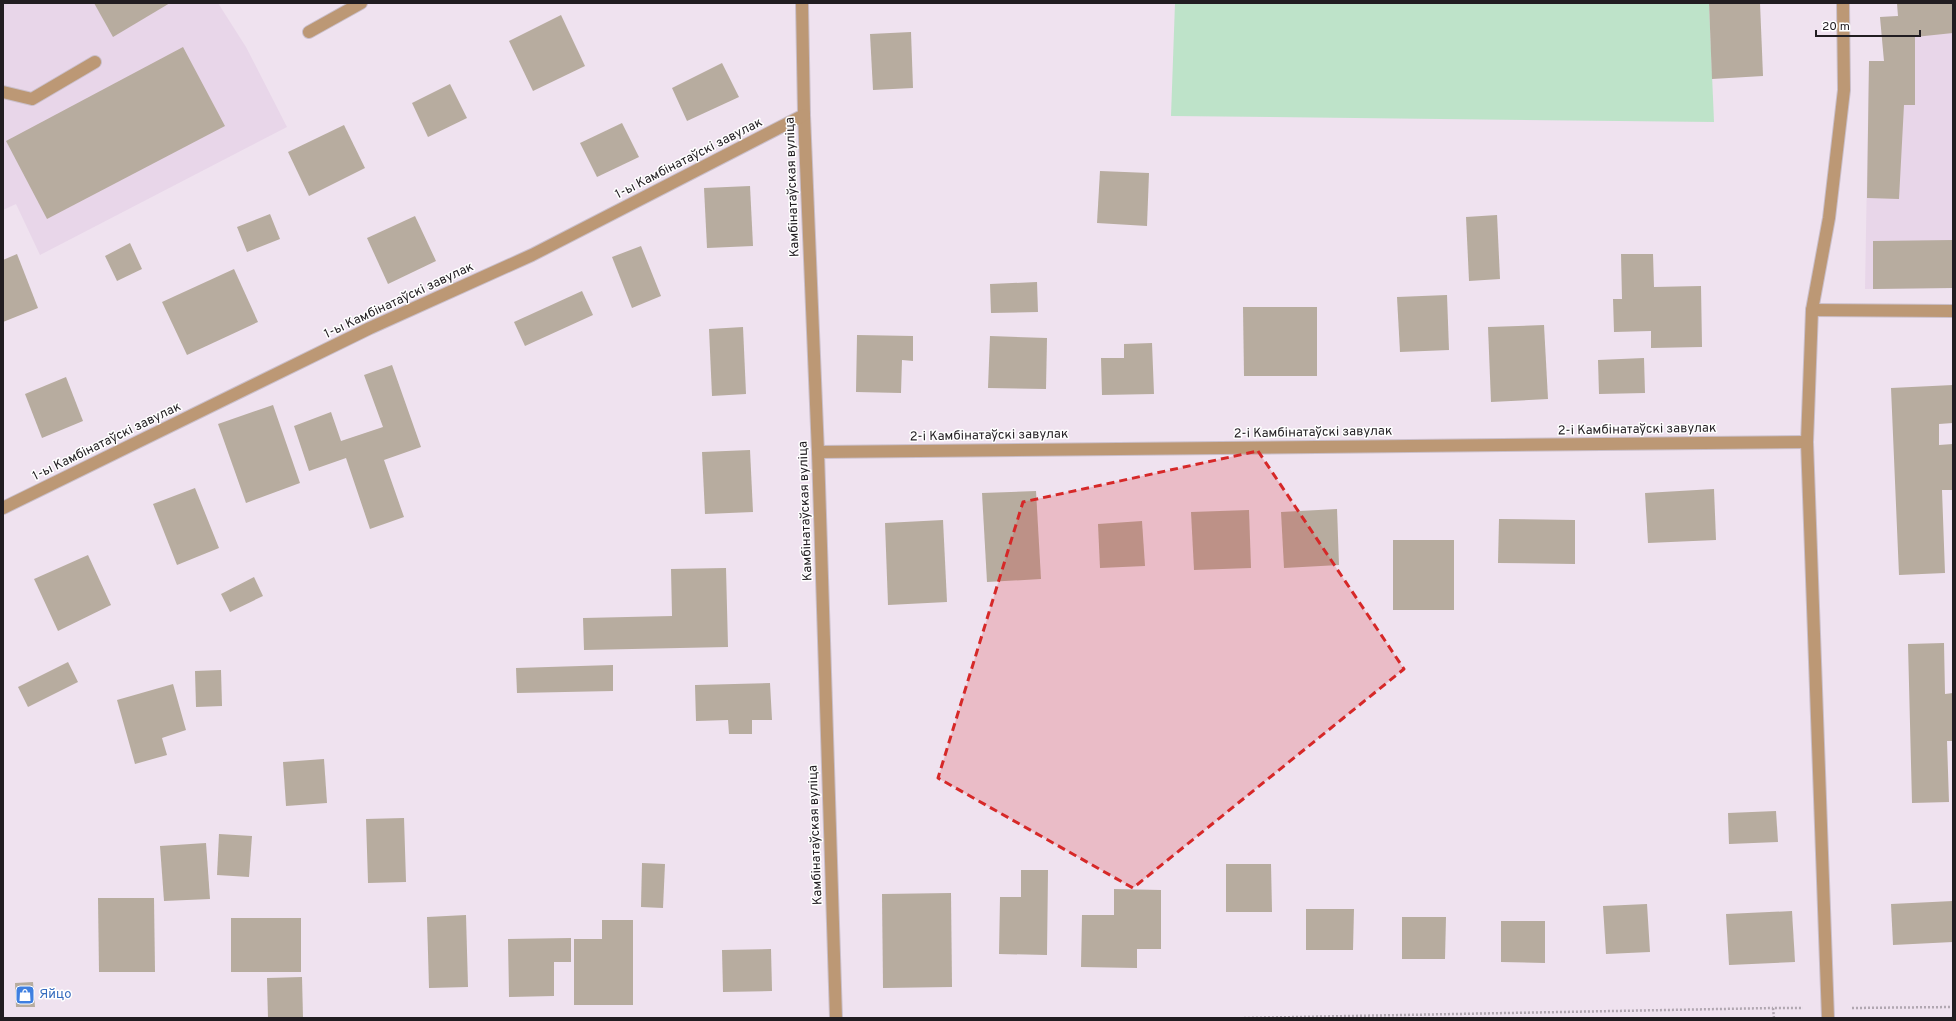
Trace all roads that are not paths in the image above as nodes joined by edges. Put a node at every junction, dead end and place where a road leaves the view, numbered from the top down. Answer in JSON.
{"nodes":[{"id":1,"x":361,"y":3,"type":"edge"},
{"id":2,"x":802,"y":3,"type":"edge"},
{"id":3,"x":1843,"y":3,"type":"edge"},
{"id":4,"x":309,"y":32,"type":"dead end"},
{"id":5,"x":94,"y":62,"type":"dead end"},
{"id":6,"x":3,"y":92,"type":"edge"},
{"id":7,"x":804,"y":114,"type":"junction"},
{"id":8,"x":1812,"y":310,"type":"junction"},
{"id":9,"x":1953,"y":311,"type":"edge"},
{"id":10,"x":1807,"y":442,"type":"junction"},
{"id":11,"x":818,"y":452,"type":"junction"},
{"id":12,"x":3,"y":508,"type":"edge"},
{"id":13,"x":1828,"y":1013,"type":"edge"},
{"id":14,"x":836,"y":1018,"type":"edge"}],
"edges":[{"from":1,"to":4,"type":"street"},
{"from":2,"to":7,"type":"street","name":"Камбінатаўская вуліца"},
{"from":3,"to":8,"type":"street"},
{"from":5,"to":6,"type":"street"},
{"from":7,"to":11,"type":"street","name":"Камбінатаўская вуліца"},
{"from":7,"to":12,"type":"street","name":"1-ы Камбінатаўскі завулак"},
{"from":8,"to":9,"type":"street"},
{"from":8,"to":10,"type":"street"},
{"from":10,"to":11,"type":"street","name":"2-і Камбінатаўскі завулак"},
{"from":10,"to":13,"type":"street"},
{"from":11,"to":14,"type":"street","name":"Камбінатаўская вуліца"}]}
